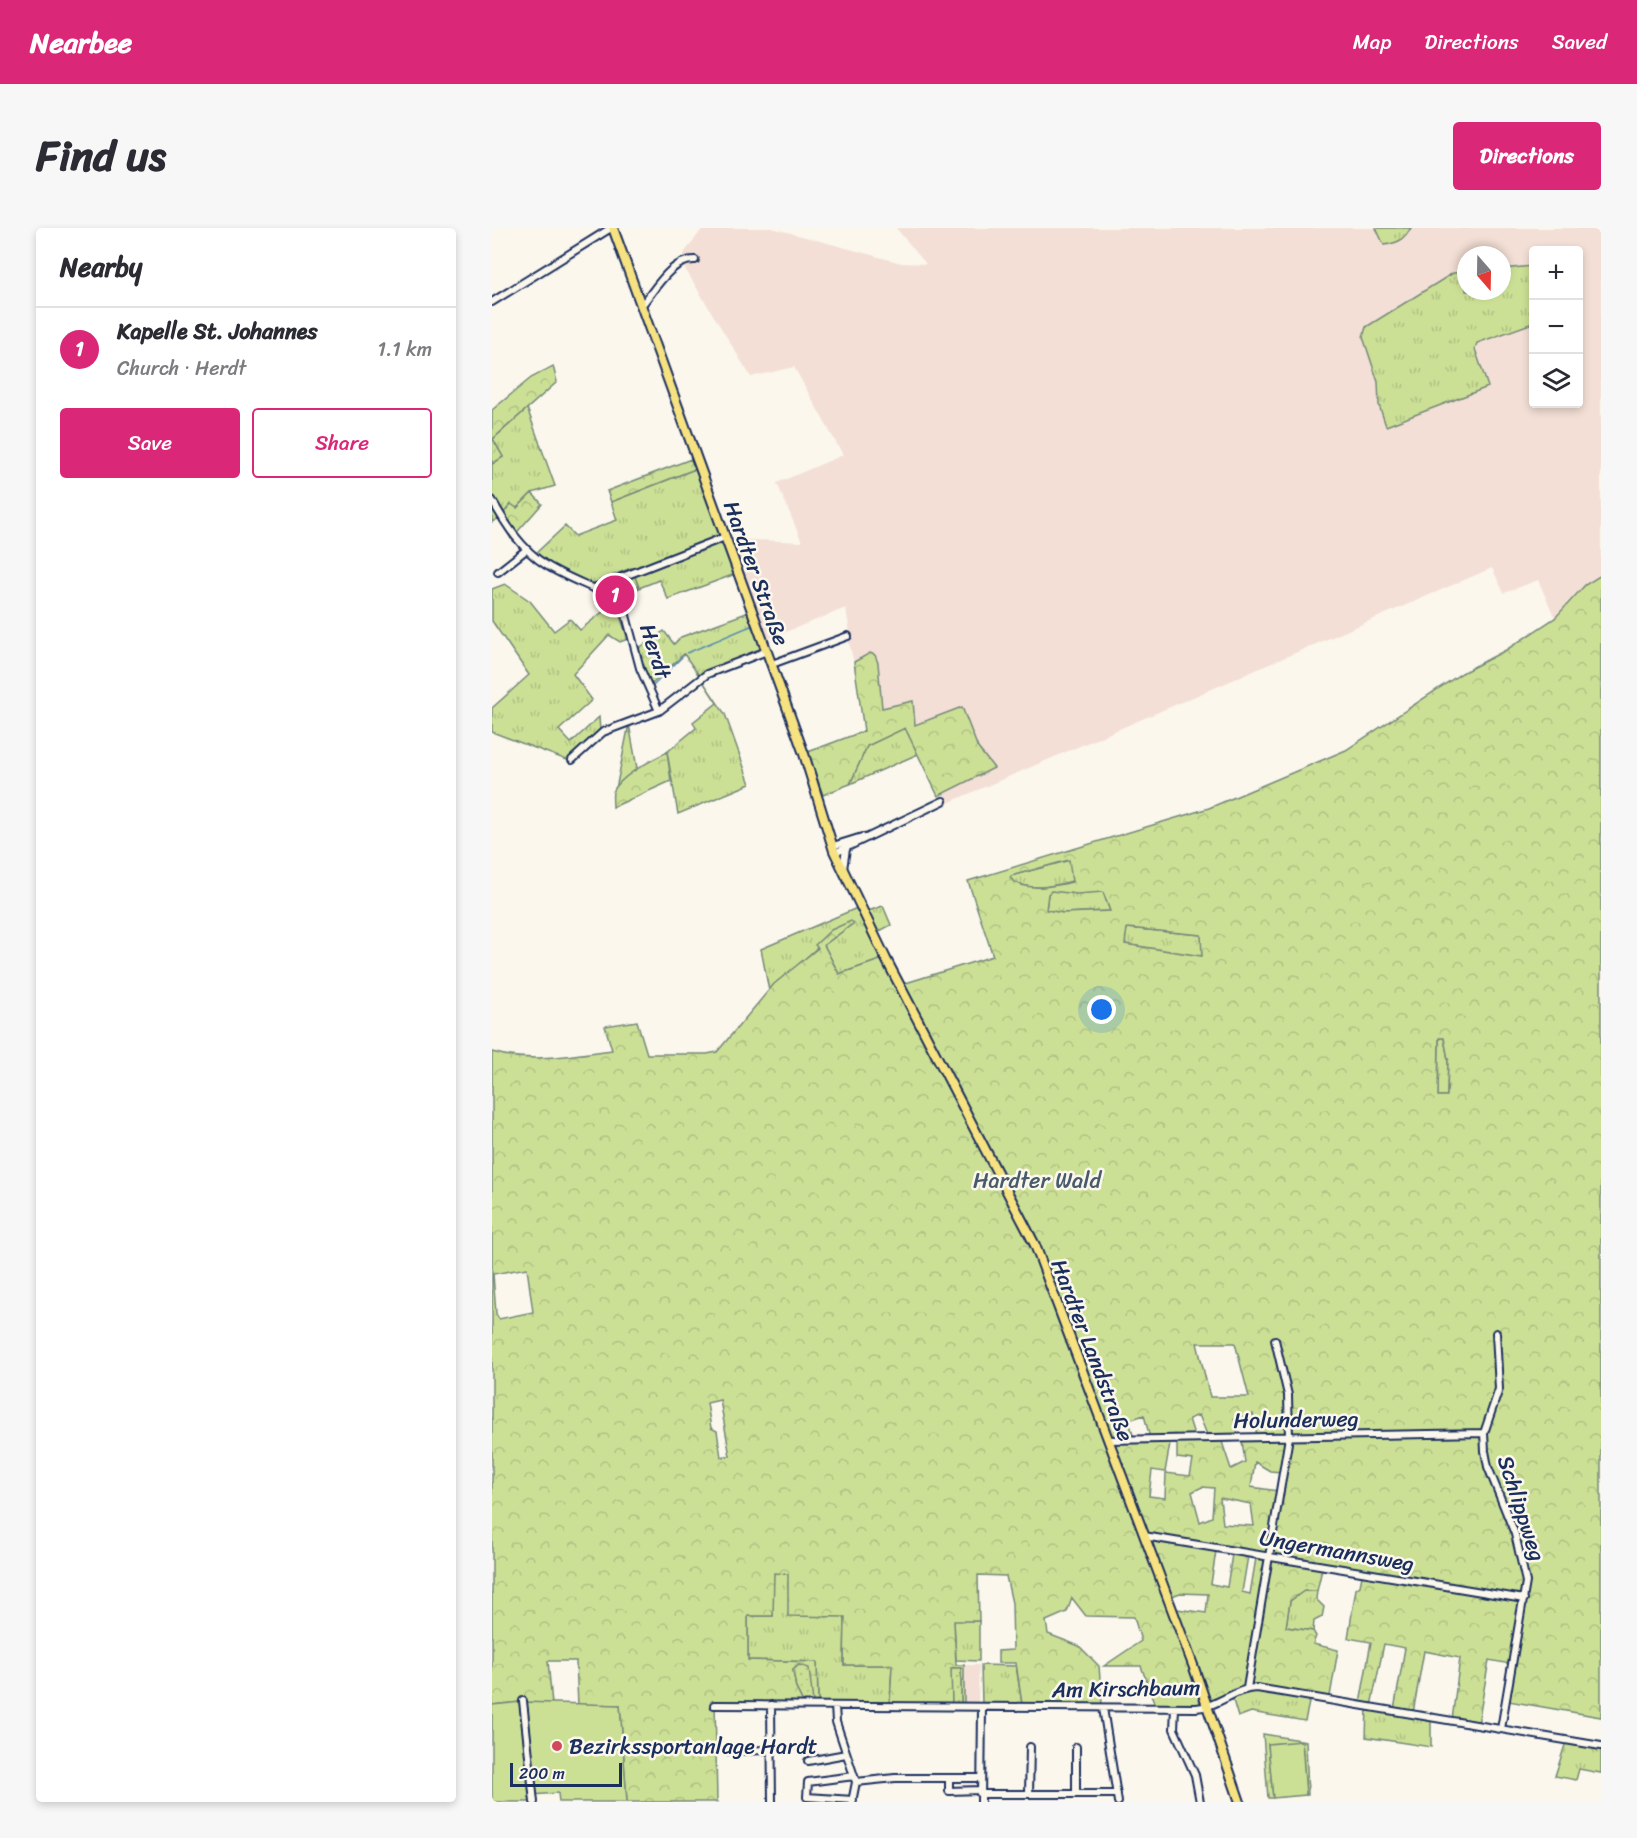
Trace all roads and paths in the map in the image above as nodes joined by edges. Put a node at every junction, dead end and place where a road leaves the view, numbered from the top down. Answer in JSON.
{"nodes":[{"id":1,"x":612,"y":228,"type":"edge"},
{"id":2,"x":695,"y":260,"type":"dead end"},
{"id":3,"x":492,"y":302,"type":"edge"},
{"id":4,"x":641,"y":306,"type":"junction"},
{"id":5,"x":492,"y":500,"type":"edge"},
{"id":6,"x":725,"y":537,"type":"junction"},
{"id":7,"x":526,"y":550,"type":"junction"},
{"id":8,"x":498,"y":572,"type":"dead end"},
{"id":9,"x":594,"y":588,"type":"junction"},
{"id":10,"x":848,"y":636,"type":"dead end"},
{"id":11,"x":766,"y":651,"type":"junction"},
{"id":12,"x":772,"y":664,"type":"junction"},
{"id":13,"x":659,"y":711,"type":"junction"},
{"id":14,"x":572,"y":760,"type":"dead end"},
{"id":15,"x":943,"y":801,"type":"dead end"},
{"id":16,"x":872,"y":834,"type":"junction"},
{"id":17,"x":834,"y":849,"type":"junction"},
{"id":18,"x":846,"y":849,"type":"junction"},
{"id":19,"x":843,"y":870,"type":"junction"},
{"id":20,"x":870,"y":928,"type":"joint"},
{"id":21,"x":1496,"y":1333,"type":"dead end"},
{"id":22,"x":1275,"y":1340,"type":"dead end"},
{"id":23,"x":1484,"y":1433,"type":"junction"},
{"id":24,"x":1289,"y":1437,"type":"junction"},
{"id":25,"x":1108,"y":1440,"type":"junction"},
{"id":26,"x":1144,"y":1536,"type":"junction"},
{"id":27,"x":1270,"y":1557,"type":"junction"},
{"id":28,"x":1524,"y":1599,"type":"junction"},
{"id":29,"x":1247,"y":1688,"type":"junction"},
{"id":30,"x":523,"y":1701,"type":"dead end"},
{"id":31,"x":771,"y":1704,"type":"junction"},
{"id":32,"x":714,"y":1705,"type":"dead end"},
{"id":33,"x":835,"y":1706,"type":"junction"},
{"id":34,"x":982,"y":1707,"type":"junction"},
{"id":35,"x":1208,"y":1707,"type":"junction"},
{"id":36,"x":1103,"y":1708,"type":"junction"},
{"id":37,"x":1175,"y":1708,"type":"junction"},
{"id":38,"x":1502,"y":1729,"type":"junction"},
{"id":39,"x":1601,"y":1746,"type":"edge"},
{"id":40,"x":1030,"y":1747,"type":"dead end"},
{"id":41,"x":1076,"y":1747,"type":"dead end"},
{"id":42,"x":771,"y":1750,"type":"junction"},
{"id":43,"x":725,"y":1751,"type":"dead end"},
{"id":44,"x":846,"y":1754,"type":"junction"},
{"id":45,"x":807,"y":1761,"type":"dead end"},
{"id":46,"x":949,"y":1778,"type":"junction"},
{"id":47,"x":980,"y":1778,"type":"junction"},
{"id":48,"x":855,"y":1779,"type":"junction"},
{"id":49,"x":980,"y":1792,"type":"junction"},
{"id":50,"x":1029,"y":1794,"type":"junction"},
{"id":51,"x":1076,"y":1794,"type":"junction"},
{"id":52,"x":1117,"y":1794,"type":"junction"},
{"id":53,"x":1037,"y":1798,"type":"edge"},
{"id":54,"x":1085,"y":1798,"type":"edge"},
{"id":55,"x":852,"y":1801,"type":"edge"},
{"id":56,"x":534,"y":1802,"type":"edge"},
{"id":57,"x":772,"y":1802,"type":"edge"},
{"id":58,"x":981,"y":1802,"type":"edge"},
{"id":59,"x":1118,"y":1802,"type":"edge"},
{"id":60,"x":1200,"y":1802,"type":"edge"},
{"id":61,"x":1240,"y":1802,"type":"edge"}],
"edges":[{"from":1,"to":3,"type":"street"},
{"from":1,"to":4,"type":"main road","name":"Hardter Straße"},
{"from":2,"to":4,"type":"street"},
{"from":4,"to":6,"type":"main road","name":"Hardter Straße"},
{"from":5,"to":7,"type":"street","name":"Herdt"},
{"from":6,"to":9,"type":"street"},
{"from":6,"to":11,"type":"main road","name":"Hardter Straße"},
{"from":7,"to":8,"type":"street"},
{"from":7,"to":9,"type":"street","name":"Herdt"},
{"from":9,"to":13,"type":"street","name":"Herdt"},
{"from":10,"to":12,"type":"street"},
{"from":11,"to":12,"type":"main road","name":"Hardter Straße"},
{"from":11,"to":13,"type":"street","name":"Herdt"},
{"from":12,"to":17,"type":"main road","name":"Hardter Straße"},
{"from":13,"to":14,"type":"street","name":"Herdt"},
{"from":15,"to":16,"type":"street"},
{"from":16,"to":17,"type":"street"},
{"from":16,"to":18,"type":"street"},
{"from":17,"to":18,"type":"street"},
{"from":17,"to":19,"type":"main road","name":"Hardter Straße"},
{"from":18,"to":19,"type":"street"},
{"from":19,"to":20,"type":"main road","name":"Hardter Straße"},
{"from":20,"to":25,"type":"main road","name":"Hardter Landstraße"},
{"from":21,"to":23,"type":"street","name":"Schlippweg"},
{"from":22,"to":24,"type":"street"},
{"from":23,"to":24,"type":"street","name":"Holunderweg"},
{"from":23,"to":28,"type":"street","name":"Schlippweg"},
{"from":24,"to":25,"type":"street","name":"Holunderweg"},
{"from":24,"to":27,"type":"street"},
{"from":25,"to":26,"type":"main road","name":"Hardter Landstraße"},
{"from":26,"to":27,"type":"street","name":"Ungermannsweg"},
{"from":26,"to":35,"type":"main road","name":"Hardter Landstraße"},
{"from":27,"to":28,"type":"street","name":"Ungermannsweg"},
{"from":27,"to":29,"type":"street"},
{"from":28,"to":38,"type":"street","name":"Schlippweg"},
{"from":29,"to":35,"type":"street","name":"Am Kirschbaum"},
{"from":29,"to":38,"type":"street"},
{"from":30,"to":56,"type":"street"},
{"from":31,"to":32,"type":"street","name":"Am Kirschbaum"},
{"from":31,"to":33,"type":"street","name":"Am Kirschbaum"},
{"from":31,"to":42,"type":"street"},
{"from":33,"to":34,"type":"street","name":"Am Kirschbaum"},
{"from":33,"to":44,"type":"street"},
{"from":34,"to":36,"type":"street","name":"Am Kirschbaum"},
{"from":34,"to":47,"type":"street"},
{"from":35,"to":37,"type":"street","name":"Am Kirschbaum"},
{"from":35,"to":61,"type":"main road","name":"Hardter Landstraße"},
{"from":36,"to":37,"type":"street","name":"Am Kirschbaum"},
{"from":36,"to":52,"type":"street"},
{"from":37,"to":60,"type":"street"},
{"from":38,"to":39,"type":"street"},
{"from":40,"to":50,"type":"street"},
{"from":41,"to":51,"type":"street"},
{"from":42,"to":43,"type":"street"},
{"from":42,"to":57,"type":"street"},
{"from":44,"to":45,"type":"street"},
{"from":44,"to":48,"type":"street"},
{"from":46,"to":47,"type":"street"},
{"from":46,"to":48,"type":"street"},
{"from":46,"to":49,"type":"street"},
{"from":47,"to":49,"type":"street"},
{"from":48,"to":55,"type":"street"},
{"from":48,"to":55,"type":"street"},
{"from":49,"to":50,"type":"street"},
{"from":49,"to":58,"type":"street"},
{"from":50,"to":53,"type":"street"},
{"from":51,"to":53,"type":"street"},
{"from":51,"to":54,"type":"street"},
{"from":52,"to":54,"type":"street"},
{"from":52,"to":59,"type":"street"}]}
